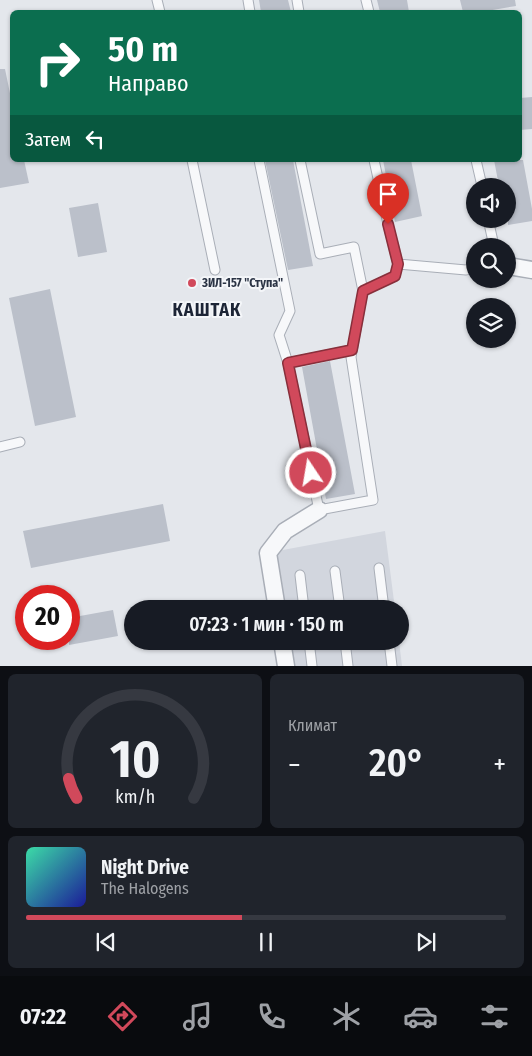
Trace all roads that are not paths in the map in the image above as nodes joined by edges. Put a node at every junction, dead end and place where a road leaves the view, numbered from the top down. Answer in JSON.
{"nodes":[{"id":1,"x":192,"y":162,"type":"edge"},
{"id":2,"x":259,"y":162,"type":"edge"},
{"id":3,"x":300,"y":162,"type":"edge"},
{"id":4,"x":374,"y":162,"type":"edge"},
{"id":5,"x":476,"y":162,"type":"edge"},
{"id":6,"x":480,"y":178,"type":"edge"},
{"id":7,"x":398,"y":264,"type":"junction"},
{"id":8,"x":516,"y":267,"type":"edge"},
{"id":9,"x":215,"y":270,"type":"dead end"},
{"id":10,"x":466,"y":270,"type":"edge"},
{"id":11,"x":532,"y":270,"type":"edge"},
{"id":12,"x":363,"y":291,"type":"junction"},
{"id":13,"x":352,"y":350,"type":"junction"},
{"id":14,"x":288,"y":363,"type":"junction"},
{"id":15,"x":20,"y":442,"type":"dead end"},
{"id":16,"x":0,"y":447,"type":"edge"},
{"id":17,"x":319,"y":510,"type":"junction"},
{"id":18,"x":379,"y":568,"type":"dead end"},
{"id":19,"x":335,"y":571,"type":"dead end"},
{"id":20,"x":300,"y":575,"type":"dead end"},
{"id":21,"x":276,"y":600,"type":"edge"},
{"id":22,"x":303,"y":600,"type":"edge"},
{"id":23,"x":339,"y":600,"type":"edge"},
{"id":24,"x":383,"y":600,"type":"edge"},
{"id":25,"x":283,"y":650,"type":"edge"},
{"id":26,"x":310,"y":650,"type":"edge"},
{"id":27,"x":345,"y":650,"type":"edge"},
{"id":28,"x":390,"y":650,"type":"edge"},
{"id":29,"x":286,"y":666,"type":"edge"},
{"id":30,"x":312,"y":666,"type":"edge"},
{"id":31,"x":347,"y":666,"type":"edge"},
{"id":32,"x":392,"y":666,"type":"edge"}],
"edges":[{"from":1,"to":9,"type":"lane"},
{"from":2,"to":14,"type":"lane"},
{"from":3,"to":12,"type":"lane"},
{"from":4,"to":7,"type":"lane"},
{"from":5,"to":6,"type":"lane"},
{"from":7,"to":10,"type":"lane"},
{"from":7,"to":12,"type":"lane"},
{"from":8,"to":11,"type":"street"},
{"from":12,"to":13,"type":"lane"},
{"from":13,"to":14,"type":"lane"},
{"from":13,"to":17,"type":"lane"},
{"from":14,"to":17,"type":"lane"},
{"from":15,"to":16,"type":"lane"},
{"from":17,"to":21,"type":"street"},
{"from":18,"to":24,"type":"lane"},
{"from":19,"to":23,"type":"lane"},
{"from":20,"to":22,"type":"lane"},
{"from":25,"to":29,"type":"street"},
{"from":26,"to":30,"type":"lane"},
{"from":27,"to":31,"type":"lane"},
{"from":28,"to":32,"type":"lane"}]}
